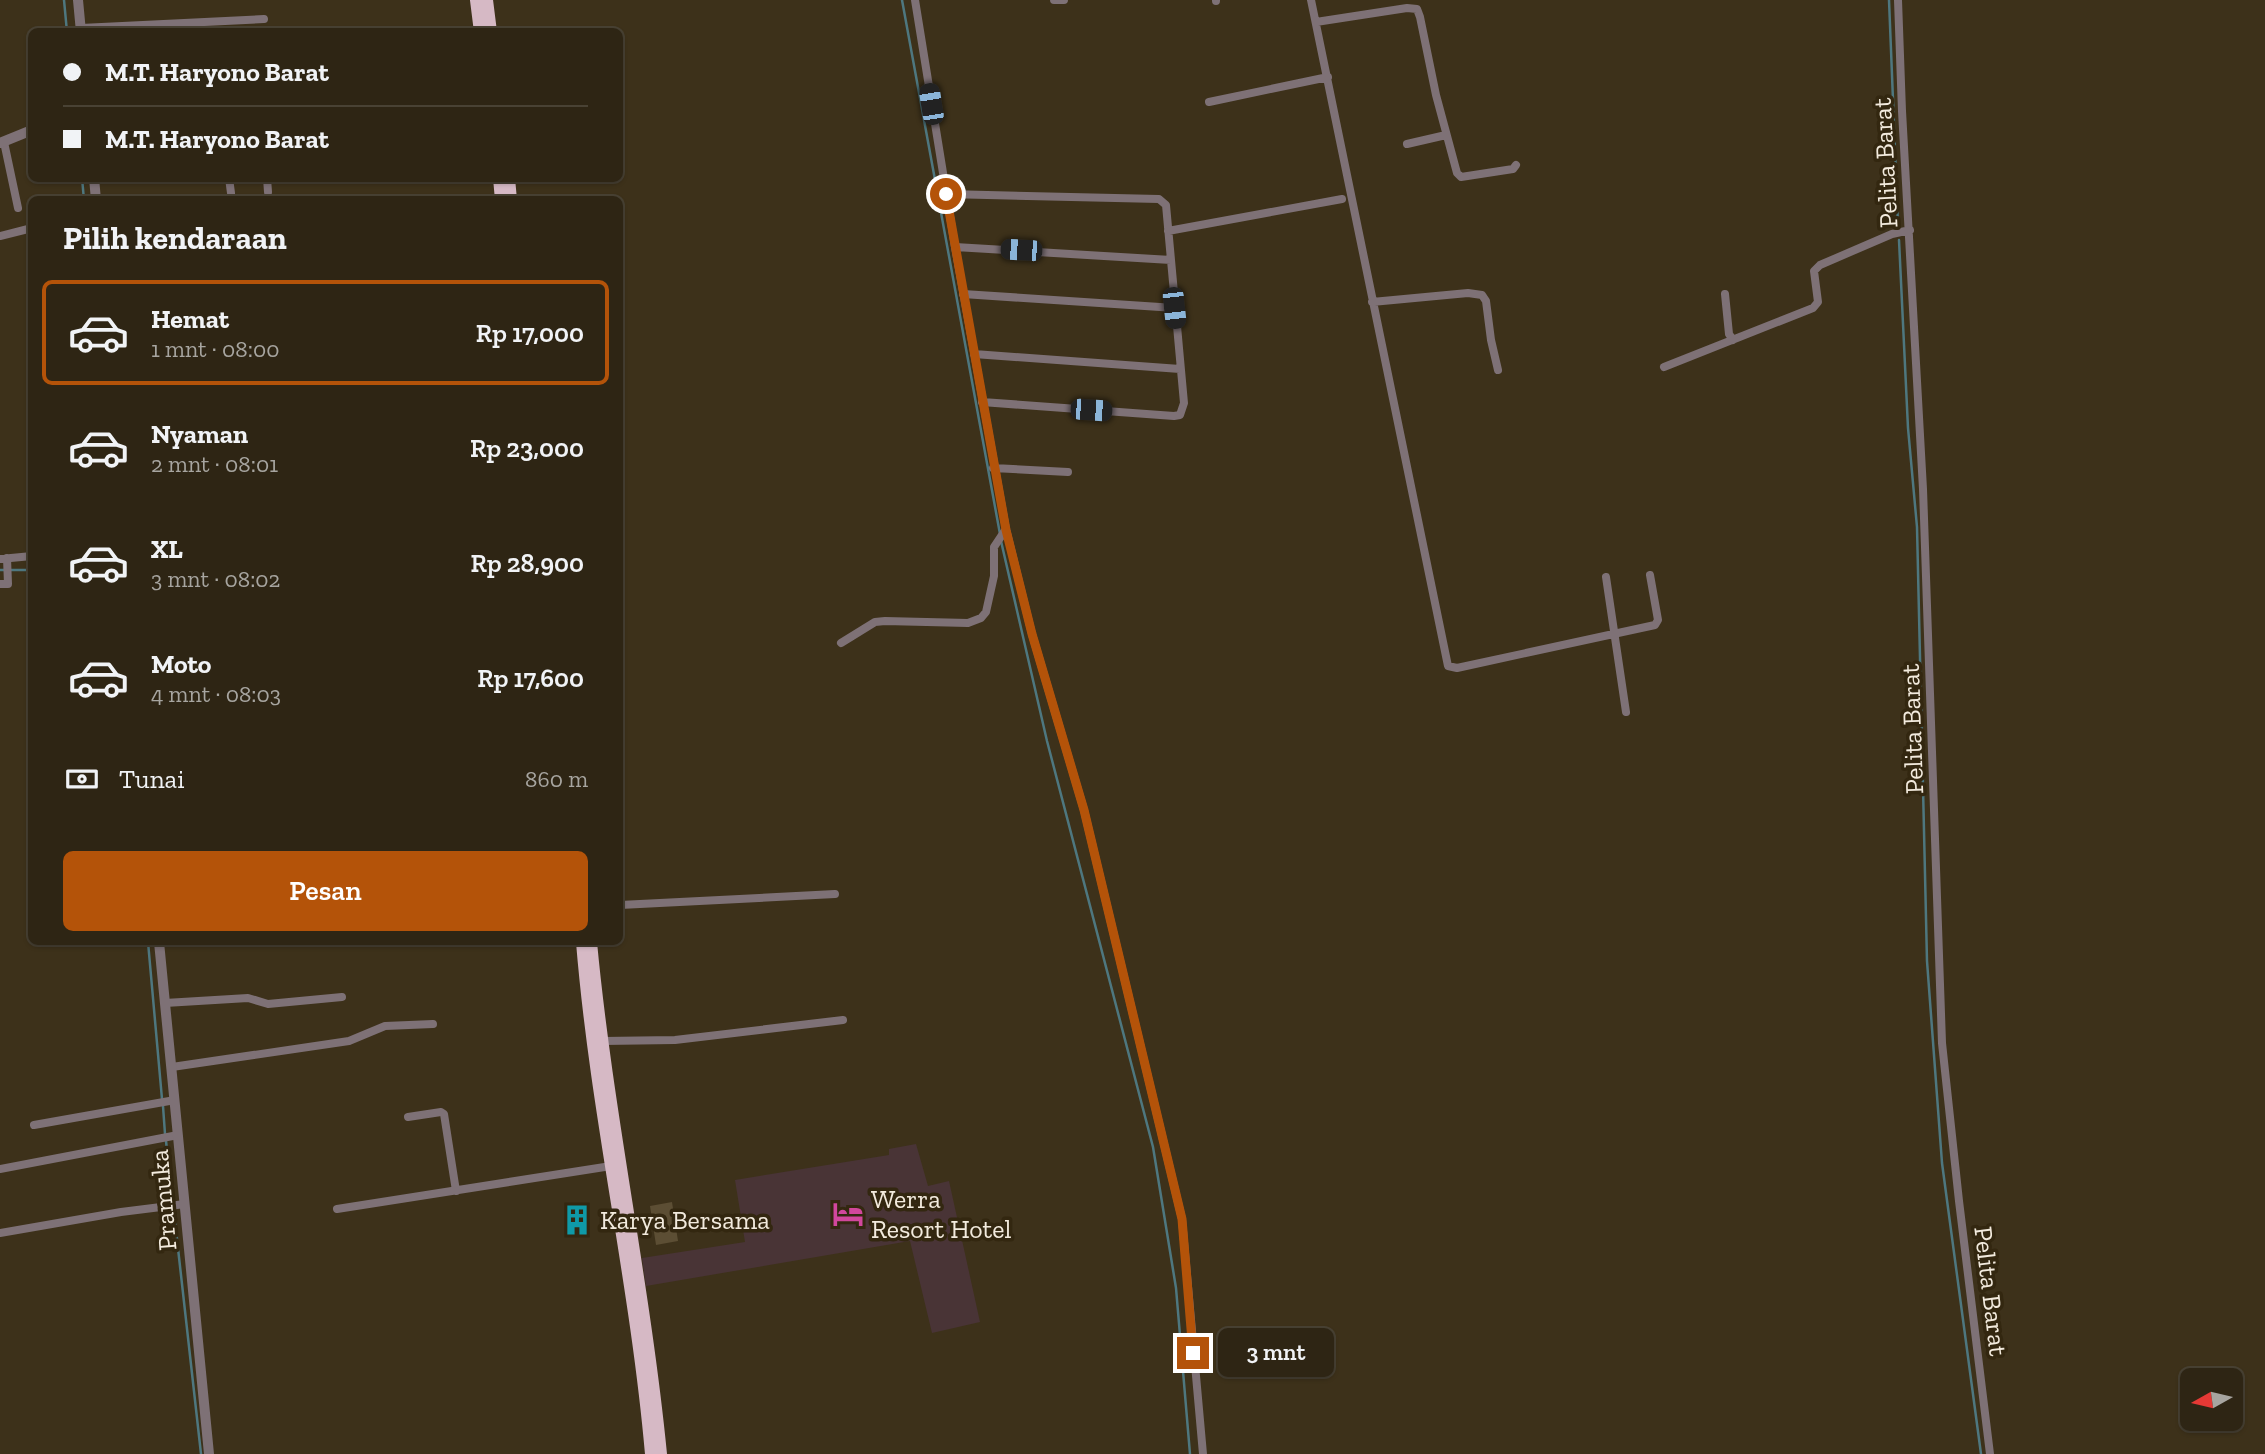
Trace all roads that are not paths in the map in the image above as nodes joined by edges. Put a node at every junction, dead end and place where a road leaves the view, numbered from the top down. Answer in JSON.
{"nodes":[{"id":1,"x":78,"y":0,"type":"edge"},
{"id":2,"x":476,"y":0,"type":"edge"},
{"id":3,"x":487,"y":0,"type":"edge"},
{"id":4,"x":915,"y":0,"type":"edge"},
{"id":5,"x":1054,"y":0,"type":"edge"},
{"id":6,"x":1064,"y":0,"type":"edge"},
{"id":7,"x":1311,"y":0,"type":"edge"},
{"id":8,"x":1898,"y":0,"type":"edge"},
{"id":9,"x":264,"y":19,"type":"dead end"},
{"id":10,"x":1316,"y":22,"type":"junction"},
{"id":11,"x":81,"y":28,"type":"edge"},
{"id":12,"x":114,"y":28,"type":"edge"},
{"id":13,"x":480,"y":28,"type":"edge"},
{"id":14,"x":490,"y":28,"type":"edge"},
{"id":15,"x":1328,"y":78,"type":"junction"},
{"id":16,"x":1209,"y":102,"type":"dead end"},
{"id":17,"x":28,"y":132,"type":"edge"},
{"id":18,"x":1447,"y":135,"type":"junction"},
{"id":19,"x":2,"y":143,"type":"edge"},
{"id":20,"x":1407,"y":144,"type":"dead end"},
{"id":21,"x":1516,"y":165,"type":"dead end"},
{"id":22,"x":230,"y":182,"type":"edge"},
{"id":23,"x":267,"y":182,"type":"edge"},
{"id":24,"x":268,"y":192,"type":"dead end"},
{"id":25,"x":231,"y":193,"type":"dead end"},
{"id":26,"x":946,"y":194,"type":"junction"},
{"id":27,"x":1342,"y":199,"type":"dead end"},
{"id":28,"x":18,"y":208,"type":"dead end"},
{"id":29,"x":28,"y":229,"type":"edge"},
{"id":30,"x":1910,"y":230,"type":"junction"},
{"id":31,"x":1168,"y":231,"type":"junction"},
{"id":32,"x":0,"y":236,"type":"edge"},
{"id":33,"x":955,"y":247,"type":"junction"},
{"id":34,"x":1171,"y":260,"type":"junction"},
{"id":35,"x":963,"y":294,"type":"junction"},
{"id":36,"x":1725,"y":294,"type":"dead end"},
{"id":37,"x":1372,"y":302,"type":"junction"},
{"id":38,"x":1174,"y":308,"type":"junction"},
{"id":39,"x":1733,"y":340,"type":"junction"},
{"id":40,"x":974,"y":354,"type":"junction"},
{"id":41,"x":1664,"y":367,"type":"dead end"},
{"id":42,"x":1180,"y":369,"type":"junction"},
{"id":43,"x":1499,"y":370,"type":"dead end"},
{"id":44,"x":982,"y":402,"type":"junction"},
{"id":45,"x":993,"y":468,"type":"junction"},
{"id":46,"x":1068,"y":472,"type":"dead end"},
{"id":47,"x":1006,"y":530,"type":"junction"},
{"id":48,"x":28,"y":556,"type":"edge"},
{"id":49,"x":3,"y":558,"type":"edge"},
{"id":50,"x":1650,"y":575,"type":"dead end"},
{"id":51,"x":1606,"y":577,"type":"dead end"},
{"id":52,"x":0,"y":584,"type":"edge"},
{"id":53,"x":1613,"y":632,"type":"junction"},
{"id":54,"x":841,"y":643,"type":"dead end"},
{"id":55,"x":1626,"y":712,"type":"dead end"},
{"id":56,"x":835,"y":894,"type":"dead end"},
{"id":57,"x":623,"y":905,"type":"edge"},
{"id":58,"x":159,"y":945,"type":"edge"},
{"id":59,"x":582,"y":945,"type":"edge"},
{"id":60,"x":591,"y":945,"type":"edge"},
{"id":61,"x":342,"y":997,"type":"dead end"},
{"id":62,"x":165,"y":1003,"type":"junction"},
{"id":63,"x":843,"y":1020,"type":"dead end"},
{"id":64,"x":433,"y":1024,"type":"dead end"},
{"id":65,"x":603,"y":1041,"type":"junction"},
{"id":66,"x":172,"y":1067,"type":"junction"},
{"id":67,"x":171,"y":1101,"type":"junction"},
{"id":68,"x":408,"y":1117,"type":"dead end"},
{"id":69,"x":34,"y":1125,"type":"dead end"},
{"id":70,"x":174,"y":1136,"type":"junction"},
{"id":71,"x":611,"y":1166,"type":"junction"},
{"id":72,"x":0,"y":1169,"type":"edge"},
{"id":73,"x":456,"y":1191,"type":"junction"},
{"id":74,"x":183,"y":1204,"type":"junction"},
{"id":75,"x":337,"y":1209,"type":"dead end"},
{"id":76,"x":0,"y":1233,"type":"edge"},
{"id":77,"x":209,"y":1454,"type":"edge"},
{"id":78,"x":651,"y":1454,"type":"edge"},
{"id":79,"x":661,"y":1454,"type":"edge"},
{"id":80,"x":1203,"y":1454,"type":"edge"},
{"id":81,"x":1990,"y":1454,"type":"edge"}],
"edges":[{"from":1,"to":11,"type":"street"},
{"from":2,"to":13,"type":"highway"},
{"from":3,"to":14,"type":"highway"},
{"from":4,"to":26,"type":"street"},
{"from":5,"to":6,"type":"street"},
{"from":7,"to":10,"type":"street"},
{"from":8,"to":30,"type":"street","name":"Pelita Barat"},
{"from":9,"to":12,"type":"street"},
{"from":10,"to":15,"type":"street"},
{"from":10,"to":18,"type":"street"},
{"from":15,"to":16,"type":"street"},
{"from":15,"to":37,"type":"street"},
{"from":17,"to":19,"type":"street"},
{"from":18,"to":20,"type":"street"},
{"from":18,"to":21,"type":"street"},
{"from":19,"to":28,"type":"street"},
{"from":22,"to":25,"type":"street"},
{"from":23,"to":24,"type":"street"},
{"from":26,"to":31,"type":"street"},
{"from":26,"to":33,"type":"street"},
{"from":27,"to":31,"type":"street"},
{"from":29,"to":32,"type":"street"},
{"from":30,"to":39,"type":"street"},
{"from":30,"to":81,"type":"street","name":"Pelita Barat"},
{"from":31,"to":34,"type":"street"},
{"from":33,"to":34,"type":"street"},
{"from":33,"to":35,"type":"street"},
{"from":34,"to":38,"type":"street"},
{"from":35,"to":38,"type":"street"},
{"from":35,"to":40,"type":"street"},
{"from":36,"to":39,"type":"street"},
{"from":37,"to":43,"type":"street"},
{"from":37,"to":53,"type":"street"},
{"from":38,"to":42,"type":"street"},
{"from":39,"to":41,"type":"street"},
{"from":40,"to":42,"type":"street"},
{"from":40,"to":44,"type":"street"},
{"from":42,"to":44,"type":"street"},
{"from":44,"to":45,"type":"street"},
{"from":45,"to":46,"type":"street"},
{"from":45,"to":47,"type":"street"},
{"from":47,"to":54,"type":"street"},
{"from":47,"to":80,"type":"street"},
{"from":48,"to":49,"type":"street"},
{"from":49,"to":52,"type":"street"},
{"from":50,"to":53,"type":"street"},
{"from":51,"to":53,"type":"street"},
{"from":53,"to":55,"type":"street"},
{"from":56,"to":57,"type":"street"},
{"from":58,"to":62,"type":"street","name":"Pramuka"},
{"from":59,"to":71,"type":"highway"},
{"from":60,"to":65,"type":"highway"},
{"from":61,"to":62,"type":"street"},
{"from":62,"to":66,"type":"street","name":"Pramuka"},
{"from":63,"to":65,"type":"street"},
{"from":64,"to":66,"type":"street"},
{"from":65,"to":79,"type":"highway"},
{"from":66,"to":67,"type":"street","name":"Pramuka"},
{"from":67,"to":69,"type":"street"},
{"from":67,"to":70,"type":"street","name":"Pramuka"},
{"from":68,"to":73,"type":"street"},
{"from":70,"to":72,"type":"street"},
{"from":70,"to":74,"type":"street","name":"Pramuka"},
{"from":71,"to":73,"type":"street"},
{"from":71,"to":78,"type":"highway"},
{"from":73,"to":75,"type":"street"},
{"from":74,"to":76,"type":"street"},
{"from":74,"to":77,"type":"street","name":"Pramuka"}]}
